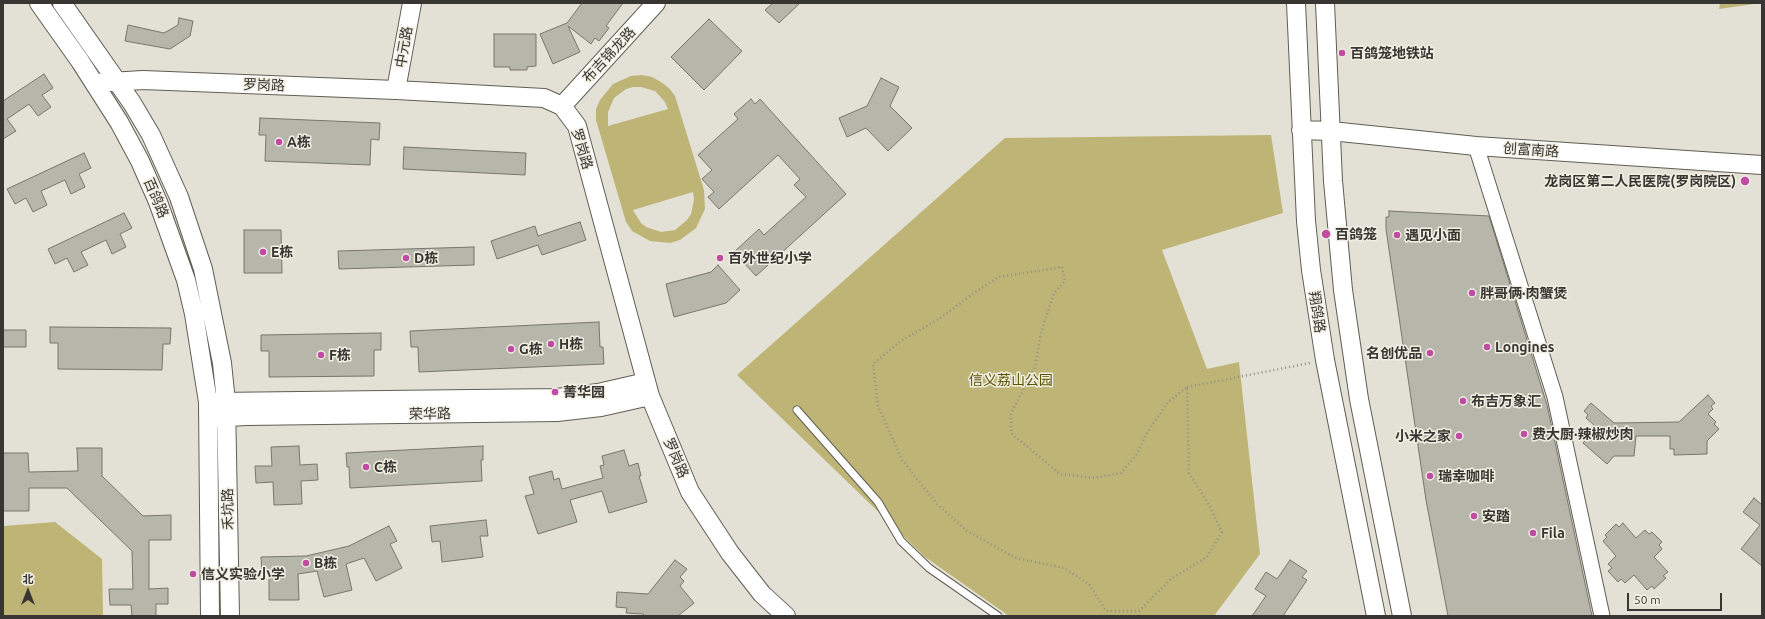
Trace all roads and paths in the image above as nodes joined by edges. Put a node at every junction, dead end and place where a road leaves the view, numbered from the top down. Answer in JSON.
{"nodes":[{"id":1,"x":39,"y":3,"type":"edge"},
{"id":2,"x":62,"y":3,"type":"edge"},
{"id":3,"x":412,"y":3,"type":"edge"},
{"id":4,"x":656,"y":3,"type":"edge"},
{"id":5,"x":1296,"y":3,"type":"edge"},
{"id":6,"x":1325,"y":3,"type":"edge"},
{"id":7,"x":117,"y":81,"type":"junction"},
{"id":8,"x":94,"y":83,"type":"junction"},
{"id":9,"x":396,"y":90,"type":"junction"},
{"id":10,"x":562,"y":106,"type":"junction"},
{"id":11,"x":1301,"y":130,"type":"junction"},
{"id":12,"x":1331,"y":132,"type":"junction"},
{"id":13,"x":1476,"y":146,"type":"junction"},
{"id":14,"x":1762,"y":165,"type":"edge"},
{"id":15,"x":1325,"y":360,"type":"junction"},
{"id":16,"x":1187,"y":387,"type":"junction"},
{"id":17,"x":648,"y":389,"type":"junction"},
{"id":18,"x":217,"y":410,"type":"junction"},
{"id":19,"x":797,"y":410,"type":"dead end"},
{"id":20,"x":210,"y":616,"type":"edge"},
{"id":21,"x":230,"y":616,"type":"edge"},
{"id":22,"x":786,"y":616,"type":"edge"},
{"id":23,"x":998,"y":616,"type":"edge"},
{"id":24,"x":1376,"y":616,"type":"edge"},
{"id":25,"x":1402,"y":616,"type":"edge"},
{"id":26,"x":1602,"y":616,"type":"edge"}],
"edges":[{"from":1,"to":8,"type":"street","name":"百鸽路"},
{"from":2,"to":7,"type":"street","name":"百鸽路"},
{"from":3,"to":9,"type":"street","name":"中元路"},
{"from":4,"to":10,"type":"street","name":"布吉锦龙路"},
{"from":5,"to":11,"type":"street","name":"翔鸽路"},
{"from":6,"to":12,"type":"street","name":"翔鸽路"},
{"from":7,"to":8,"type":"street","name":"罗岗路"},
{"from":7,"to":9,"type":"street","name":"罗岗路"},
{"from":7,"to":18,"type":"street","name":"百鸽路"},
{"from":8,"to":18,"type":"street","name":"百鸽路"},
{"from":9,"to":10,"type":"street","name":"罗岗路"},
{"from":10,"to":17,"type":"street","name":"罗岗路"},
{"from":11,"to":12,"type":"street","name":"创富南路"},
{"from":11,"to":15,"type":"street","name":"翔鸽路"},
{"from":12,"to":13,"type":"street","name":"创富南路"},
{"from":12,"to":25,"type":"street","name":"翔鸽路"},
{"from":13,"to":14,"type":"street","name":"创富南路"},
{"from":13,"to":26,"type":"street"},
{"from":15,"to":16,"type":"path"},
{"from":15,"to":24,"type":"street","name":"翔鸽路"},
{"from":16,"to":16,"type":"path"},
{"from":17,"to":18,"type":"street","name":"荣华路"},
{"from":17,"to":22,"type":"street","name":"罗岗路"},
{"from":18,"to":20,"type":"street","name":"禾坑路"},
{"from":18,"to":21,"type":"street","name":"禾坑路"},
{"from":19,"to":23,"type":"lane"}]}
